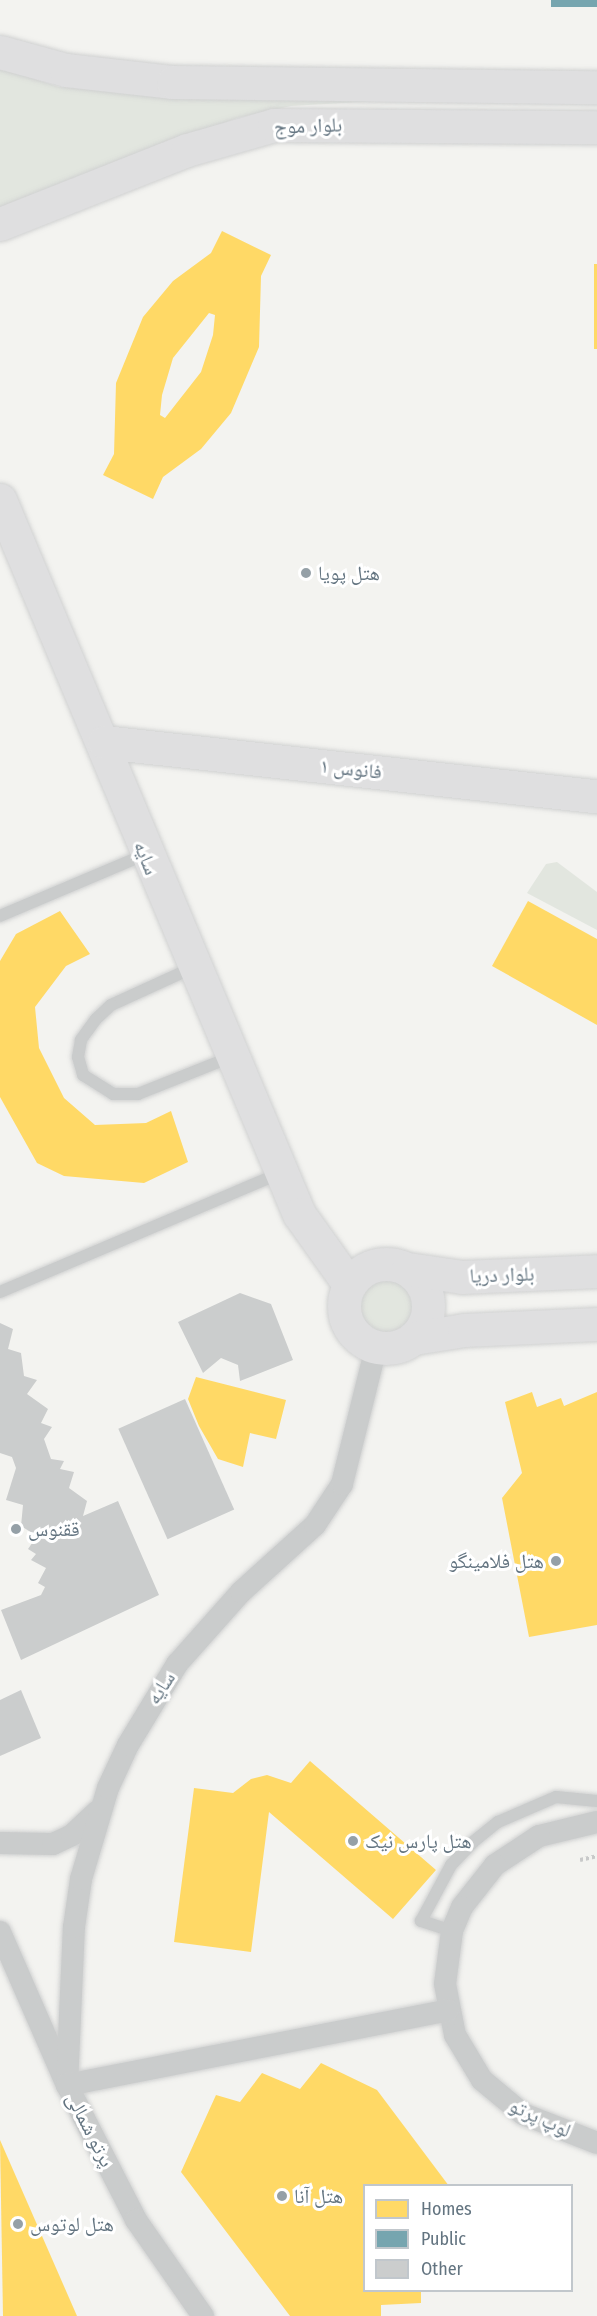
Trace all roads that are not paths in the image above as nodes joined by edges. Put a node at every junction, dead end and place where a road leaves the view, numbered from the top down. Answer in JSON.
{"nodes":[{"id":1,"x":0,"y":52,"type":"edge"},
{"id":2,"x":520,"y":86,"type":"junction"},
{"id":3,"x":597,"y":87,"type":"edge"},
{"id":4,"x":520,"y":126,"type":"junction"},
{"id":5,"x":597,"y":127,"type":"edge"},
{"id":6,"x":0,"y":224,"type":"edge"},
{"id":7,"x":0,"y":500,"type":"edge"},
{"id":8,"x":104,"y":742,"type":"junction"},
{"id":9,"x":597,"y":796,"type":"edge"},
{"id":10,"x":144,"y":855,"type":"junction"},
{"id":11,"x":0,"y":916,"type":"edge"},
{"id":12,"x":192,"y":968,"type":"junction"},
{"id":13,"x":231,"y":1057,"type":"junction"},
{"id":14,"x":281,"y":1172,"type":"junction"},
{"id":15,"x":408,"y":1269,"type":"junction"},
{"id":16,"x":597,"y":1271,"type":"edge"},
{"id":17,"x":349,"y":1284,"type":"junction"},
{"id":18,"x":0,"y":1292,"type":"edge"},
{"id":19,"x":597,"y":1324,"type":"edge"},
{"id":20,"x":414,"y":1338,"type":"junction"},
{"id":21,"x":376,"y":1348,"type":"junction"},
{"id":22,"x":597,"y":1801,"type":"edge"},
{"id":23,"x":102,"y":1805,"type":"junction"},
{"id":24,"x":597,"y":1822,"type":"edge"},
{"id":25,"x":0,"y":1843,"type":"edge"},
{"id":26,"x":452,"y":1931,"type":"junction"},
{"id":27,"x":0,"y":1932,"type":"edge"},
{"id":28,"x":448,"y":2010,"type":"junction"},
{"id":29,"x":67,"y":2085,"type":"junction"},
{"id":30,"x":597,"y":2143,"type":"edge"},
{"id":31,"x":203,"y":2316,"type":"edge"}],
"edges":[{"from":1,"to":2,"type":"main road","name":"بلوار موج"},
{"from":2,"to":3,"type":"main road","name":"بلوار موج"},
{"from":2,"to":4,"type":"main road"},
{"from":4,"to":5,"type":"main road","name":"بلوار موج"},
{"from":4,"to":6,"type":"main road","name":"بلوار موج"},
{"from":7,"to":8,"type":"main road","name":"سایه"},
{"from":8,"to":9,"type":"main road","name":"فانوس ۱"},
{"from":8,"to":10,"type":"main road","name":"سایه"},
{"from":10,"to":11,"type":"lane"},
{"from":10,"to":12,"type":"main road","name":"سایه"},
{"from":12,"to":13,"type":"main road","name":"سایه"},
{"from":12,"to":13,"type":"lane"},
{"from":13,"to":14,"type":"main road","name":"سایه"},
{"from":14,"to":17,"type":"main road","name":"سایه"},
{"from":14,"to":18,"type":"lane"},
{"from":15,"to":16,"type":"main road","name":"بلوار دریا"},
{"from":15,"to":17,"type":"main road"},
{"from":15,"to":20,"type":"main road"},
{"from":17,"to":21,"type":"main road"},
{"from":19,"to":20,"type":"main road"},
{"from":20,"to":21,"type":"main road"},
{"from":21,"to":23,"type":"street","name":"سایه"},
{"from":22,"to":26,"type":"lane"},
{"from":23,"to":25,"type":"street"},
{"from":23,"to":29,"type":"street","name":"سایه"},
{"from":24,"to":26,"type":"street","name":"لوپ پرتو"},
{"from":26,"to":28,"type":"street","name":"لوپ پرتو"},
{"from":27,"to":29,"type":"street","name":"پرتو شمالی"},
{"from":28,"to":29,"type":"street"},
{"from":28,"to":30,"type":"street","name":"لوپ پرتو"},
{"from":29,"to":31,"type":"street","name":"پرتو شمالی"}]}
